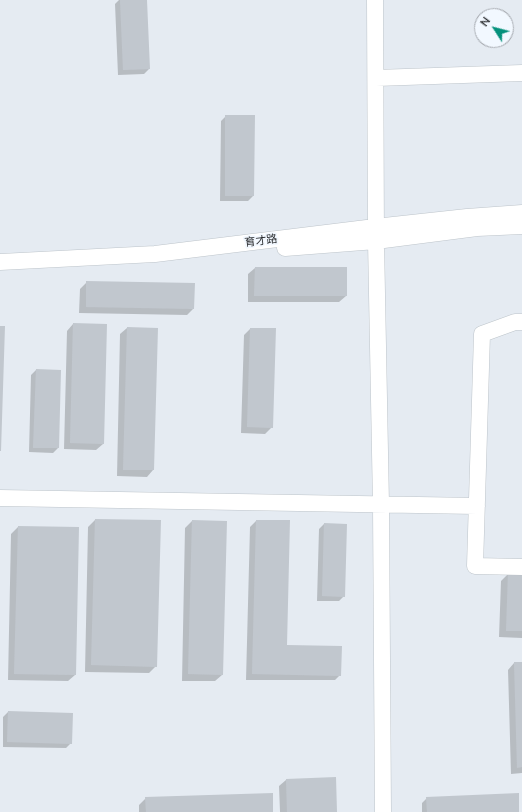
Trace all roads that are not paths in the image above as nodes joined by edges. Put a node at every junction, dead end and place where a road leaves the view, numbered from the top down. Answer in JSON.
{"nodes":[{"id":1,"x":375,"y":0,"type":"edge"},
{"id":2,"x":522,"y":73,"type":"edge"},
{"id":3,"x":376,"y":78,"type":"junction"},
{"id":4,"x":522,"y":213,"type":"edge"},
{"id":5,"x":522,"y":226,"type":"edge"},
{"id":6,"x":376,"y":234,"type":"junction"},
{"id":7,"x":0,"y":262,"type":"edge"},
{"id":8,"x":0,"y":270,"type":"edge"},
{"id":9,"x":522,"y":322,"type":"edge"},
{"id":10,"x":0,"y":498,"type":"edge"},
{"id":11,"x":381,"y":505,"type":"junction"},
{"id":12,"x":477,"y":506,"type":"junction"},
{"id":13,"x":522,"y":567,"type":"edge"},
{"id":14,"x":383,"y":812,"type":"edge"}],
"edges":[{"from":1,"to":3,"type":"street"},
{"from":2,"to":3,"type":"street"},
{"from":3,"to":6,"type":"street"},
{"from":4,"to":6,"type":"street","name":"育才路"},
{"from":5,"to":6,"type":"street"},
{"from":6,"to":7,"type":"street","name":"育才路"},
{"from":6,"to":8,"type":"street"},
{"from":6,"to":11,"type":"street"},
{"from":9,"to":12,"type":"street"},
{"from":10,"to":11,"type":"street"},
{"from":11,"to":12,"type":"street"},
{"from":11,"to":14,"type":"street"},
{"from":12,"to":13,"type":"street"}]}
